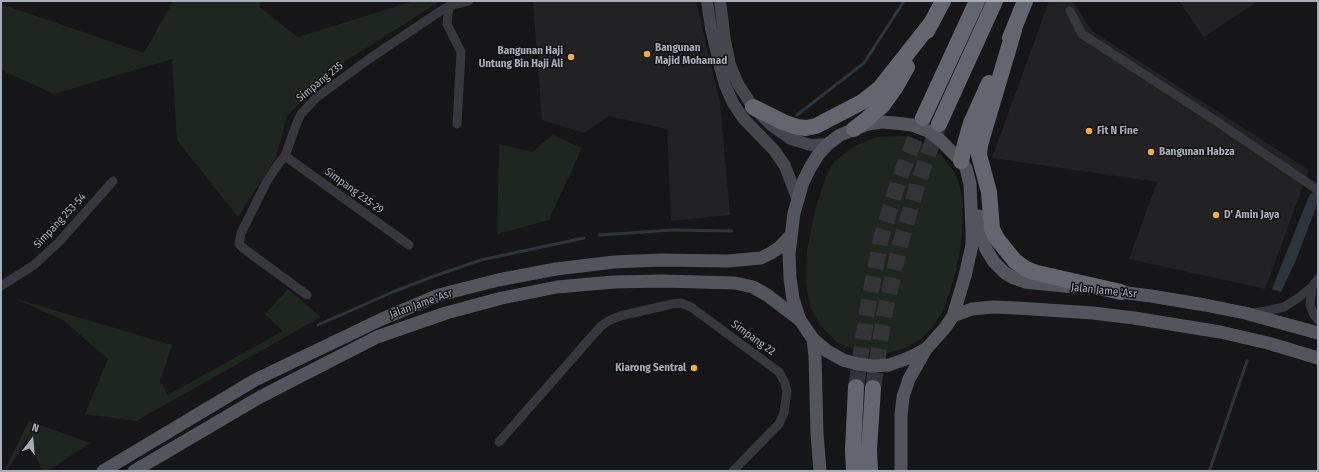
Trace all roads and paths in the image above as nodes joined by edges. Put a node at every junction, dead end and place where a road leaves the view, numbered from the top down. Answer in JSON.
{"nodes":[{"id":1,"x":469,"y":1,"type":"edge"},
{"id":2,"x":708,"y":1,"type":"edge"},
{"id":3,"x":720,"y":1,"type":"edge"},
{"id":4,"x":944,"y":1,"type":"edge"},
{"id":5,"x":976,"y":1,"type":"edge"},
{"id":6,"x":995,"y":1,"type":"edge"},
{"id":7,"x":1025,"y":1,"type":"edge"},
{"id":8,"x":449,"y":6,"type":"junction"},
{"id":9,"x":1070,"y":11,"type":"dead end"},
{"id":10,"x":932,"y":22,"type":"junction"},
{"id":11,"x":1014,"y":30,"type":"junction"},
{"id":12,"x":753,"y":107,"type":"junction"},
{"id":13,"x":923,"y":118,"type":"tunnel mouth"},
{"id":14,"x":457,"y":124,"type":"dead end"},
{"id":15,"x":938,"y":124,"type":"tunnel mouth"},
{"id":16,"x":854,"y":129,"type":"junction"},
{"id":17,"x":828,"y":144,"type":"junction"},
{"id":18,"x":285,"y":156,"type":"junction"},
{"id":19,"x":964,"y":164,"type":"junction"},
{"id":20,"x":113,"y":181,"type":"dead end"},
{"id":21,"x":1316,"y":188,"type":"edge"},
{"id":22,"x":798,"y":200,"type":"junction"},
{"id":23,"x":791,"y":234,"type":"junction"},
{"id":24,"x":409,"y":245,"type":"dead end"},
{"id":25,"x":1316,"y":280,"type":"edge"},
{"id":26,"x":1,"y":286,"type":"edge"},
{"id":27,"x":1121,"y":292,"type":"junction"},
{"id":28,"x":307,"y":295,"type":"dead end"},
{"id":29,"x":1245,"y":313,"type":"junction"},
{"id":30,"x":953,"y":316,"type":"junction"},
{"id":31,"x":800,"y":320,"type":"junction"},
{"id":32,"x":1318,"y":320,"type":"edge"},
{"id":33,"x":1318,"y":333,"type":"edge"},
{"id":34,"x":813,"y":339,"type":"junction"},
{"id":35,"x":927,"y":348,"type":"junction"},
{"id":36,"x":1318,"y":358,"type":"edge"},
{"id":37,"x":856,"y":387,"type":"tunnel mouth"},
{"id":38,"x":872,"y":388,"type":"tunnel mouth"},
{"id":39,"x":499,"y":442,"type":"dead end"},
{"id":40,"x":103,"y":471,"type":"edge"},
{"id":41,"x":134,"y":471,"type":"edge"},
{"id":42,"x":733,"y":471,"type":"edge"},
{"id":43,"x":820,"y":471,"type":"edge"},
{"id":44,"x":854,"y":471,"type":"edge"},
{"id":45,"x":870,"y":471,"type":"edge"},
{"id":46,"x":901,"y":471,"type":"edge"}],
"edges":[{"from":1,"to":8,"type":"street","name":"Simpang 235"},
{"from":2,"to":22,"type":"street"},
{"from":3,"to":12,"type":"street"},
{"from":4,"to":10,"type":"highway"},
{"from":5,"to":13,"type":"highway"},
{"from":6,"to":15,"type":"highway"},
{"from":7,"to":11,"type":"highway"},
{"from":8,"to":14,"type":"street"},
{"from":8,"to":18,"type":"street","name":"Simpang 235"},
{"from":9,"to":21,"type":"street"},
{"from":10,"to":12,"type":"highway"},
{"from":10,"to":16,"type":"highway"},
{"from":11,"to":19,"type":"highway"},
{"from":11,"to":27,"type":"highway"},
{"from":12,"to":17,"type":"street"},
{"from":16,"to":17,"type":"main road","name":"Jalan Jame 'Asr"},
{"from":16,"to":19,"type":"main road","name":"Jalan Jame 'Asr"},
{"from":17,"to":22,"type":"main road","name":"Jalan Jame 'Asr"},
{"from":18,"to":24,"type":"street","name":"Simpang 235-29"},
{"from":18,"to":28,"type":"street","name":"Simpang 235"},
{"from":19,"to":27,"type":"main road","name":"Jalan Jame 'Asr"},
{"from":19,"to":30,"type":"main road"},
{"from":20,"to":26,"type":"street","name":"Simpang 253-54"},
{"from":22,"to":23,"type":"main road","name":"Jalan Jame 'Asr"},
{"from":23,"to":31,"type":"main road","name":"Jalan Jame 'Asr"},
{"from":23,"to":40,"type":"main road","name":"Jalan Jame 'Asr"},
{"from":25,"to":29,"type":"street"},
{"from":25,"to":32,"type":"street"},
{"from":27,"to":29,"type":"main road","name":"Jalan Jame 'Asr"},
{"from":29,"to":33,"type":"main road","name":"Jalan Jame 'Asr"},
{"from":30,"to":35,"type":"main road"},
{"from":30,"to":36,"type":"main road"},
{"from":31,"to":34,"type":"main road"},
{"from":31,"to":41,"type":"main road","name":"Jalan Jame 'Asr"},
{"from":34,"to":35,"type":"main road"},
{"from":34,"to":43,"type":"main road"},
{"from":35,"to":46,"type":"main road"},
{"from":37,"to":44,"type":"highway"},
{"from":38,"to":45,"type":"highway"},
{"from":39,"to":42,"type":"street","name":"Simpang 22"}]}
